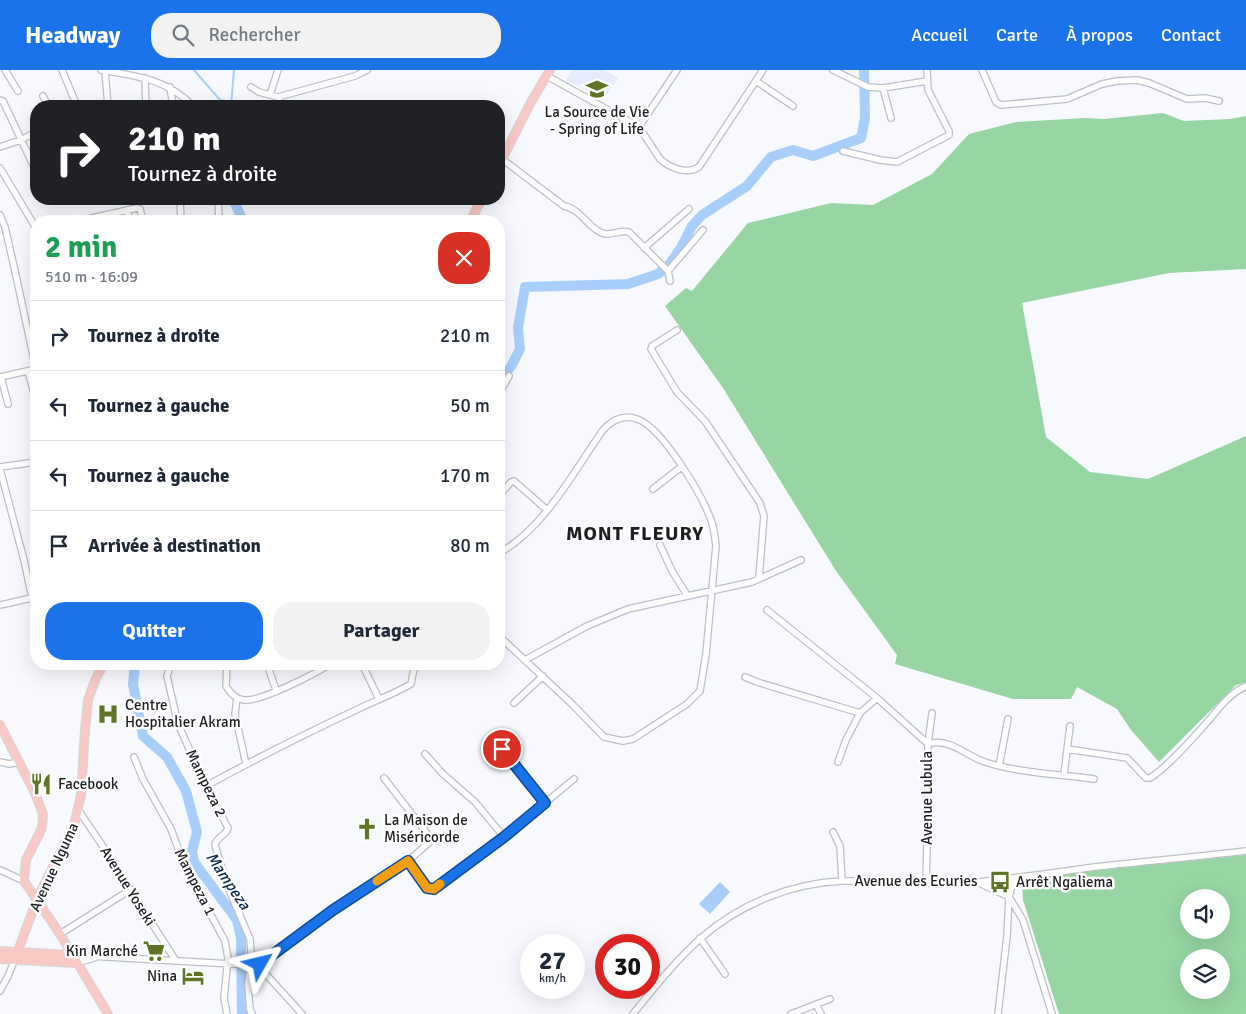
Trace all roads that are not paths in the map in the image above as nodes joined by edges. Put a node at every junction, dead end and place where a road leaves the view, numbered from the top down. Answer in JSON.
{"nodes":[{"id":1,"x":5,"y":70,"type":"edge"},
{"id":2,"x":62,"y":70,"type":"edge"},
{"id":3,"x":102,"y":70,"type":"edge"},
{"id":4,"x":278,"y":70,"type":"edge"},
{"id":5,"x":367,"y":70,"type":"edge"},
{"id":6,"x":677,"y":70,"type":"edge"},
{"id":7,"x":763,"y":70,"type":"edge"},
{"id":8,"x":833,"y":70,"type":"edge"},
{"id":9,"x":927,"y":70,"type":"edge"},
{"id":10,"x":982,"y":70,"type":"edge"},
{"id":11,"x":106,"y":71,"type":"edge"},
{"id":12,"x":549,"y":73,"type":"edge"},
{"id":13,"x":145,"y":78,"type":"junction"},
{"id":14,"x":756,"y":81,"type":"junction"},
{"id":15,"x":926,"y":82,"type":"junction"},
{"id":16,"x":170,"y":87,"type":"junction"},
{"id":17,"x":251,"y":87,"type":"dead end"},
{"id":18,"x":883,"y":88,"type":"junction"},
{"id":19,"x":18,"y":91,"type":"dead end"},
{"id":20,"x":270,"y":95,"type":"junction"},
{"id":21,"x":43,"y":96,"type":"dead end"},
{"id":22,"x":0,"y":100,"type":"edge"},
{"id":23,"x":45,"y":100,"type":"edge"},
{"id":24,"x":74,"y":100,"type":"edge"},
{"id":25,"x":108,"y":100,"type":"edge"},
{"id":26,"x":146,"y":100,"type":"edge"},
{"id":27,"x":172,"y":100,"type":"edge"},
{"id":28,"x":187,"y":100,"type":"edge"},
{"id":29,"x":276,"y":100,"type":"edge"},
{"id":30,"x":285,"y":100,"type":"edge"},
{"id":31,"x":1219,"y":101,"type":"dead end"},
{"id":32,"x":793,"y":106,"type":"dead end"},
{"id":33,"x":891,"y":118,"type":"dead end"},
{"id":34,"x":639,"y":127,"type":"junction"},
{"id":35,"x":30,"y":135,"type":"edge"},
{"id":36,"x":21,"y":140,"type":"junction"},
{"id":37,"x":0,"y":147,"type":"edge"},
{"id":38,"x":843,"y":151,"type":"dead end"},
{"id":39,"x":505,"y":152,"type":"edge"},
{"id":40,"x":30,"y":159,"type":"edge"},
{"id":41,"x":505,"y":165,"type":"edge"},
{"id":42,"x":0,"y":168,"type":"edge"},
{"id":43,"x":690,"y":209,"type":"dead end"},
{"id":44,"x":127,"y":210,"type":"junction"},
{"id":45,"x":0,"y":215,"type":"edge"},
{"id":46,"x":105,"y":215,"type":"edge"},
{"id":47,"x":128,"y":215,"type":"edge"},
{"id":48,"x":142,"y":215,"type":"edge"},
{"id":49,"x":30,"y":218,"type":"edge"},
{"id":50,"x":703,"y":230,"type":"dead end"},
{"id":51,"x":644,"y":248,"type":"junction"},
{"id":52,"x":667,"y":270,"type":"junction"},
{"id":53,"x":670,"y":282,"type":"dead end"},
{"id":54,"x":677,"y":330,"type":"dead end"},
{"id":55,"x":30,"y":341,"type":"edge"},
{"id":56,"x":28,"y":371,"type":"joint"},
{"id":57,"x":509,"y":376,"type":"dead end"},
{"id":58,"x":0,"y":377,"type":"edge"},
{"id":59,"x":30,"y":378,"type":"edge"},
{"id":60,"x":505,"y":383,"type":"edge"},
{"id":61,"x":8,"y":404,"type":"dead end"},
{"id":62,"x":30,"y":463,"type":"edge"},
{"id":63,"x":681,"y":467,"type":"junction"},
{"id":64,"x":0,"y":468,"type":"edge"},
{"id":65,"x":505,"y":488,"type":"edge"},
{"id":66,"x":653,"y":489,"type":"dead end"},
{"id":67,"x":547,"y":510,"type":"junction"},
{"id":68,"x":660,"y":545,"type":"dead end"},
{"id":69,"x":505,"y":550,"type":"edge"},
{"id":70,"x":802,"y":560,"type":"dead end"},
{"id":71,"x":759,"y":578,"type":"junction"},
{"id":72,"x":30,"y":583,"type":"edge"},
{"id":73,"x":712,"y":590,"type":"junction"},
{"id":74,"x":687,"y":595,"type":"junction"},
{"id":75,"x":30,"y":599,"type":"edge"},
{"id":76,"x":0,"y":605,"type":"edge"},
{"id":77,"x":767,"y":610,"type":"dead end"},
{"id":78,"x":505,"y":642,"type":"edge"},
{"id":79,"x":525,"y":660,"type":"junction"},
{"id":80,"x":101,"y":670,"type":"edge"},
{"id":81,"x":169,"y":670,"type":"edge"},
{"id":82,"x":227,"y":670,"type":"edge"},
{"id":83,"x":269,"y":670,"type":"edge"},
{"id":84,"x":318,"y":670,"type":"edge"},
{"id":85,"x":365,"y":670,"type":"edge"},
{"id":86,"x":414,"y":670,"type":"edge"},
{"id":87,"x":543,"y":676,"type":"junction"},
{"id":88,"x":745,"y":677,"type":"dead end"},
{"id":89,"x":1246,"y":686,"type":"edge"},
{"id":90,"x":276,"y":690,"type":"junction"},
{"id":91,"x":237,"y":698,"type":"junction"},
{"id":92,"x":877,"y":698,"type":"junction"},
{"id":93,"x":378,"y":699,"type":"junction"},
{"id":94,"x":514,"y":703,"type":"dead end"},
{"id":95,"x":860,"y":713,"type":"junction"},
{"id":96,"x":932,"y":713,"type":"dead end"},
{"id":97,"x":1008,"y":718,"type":"dead end"},
{"id":98,"x":0,"y":725,"type":"edge"},
{"id":99,"x":1070,"y":726,"type":"dead end"},
{"id":100,"x":928,"y":744,"type":"junction"},
{"id":101,"x":502,"y":749,"type":"dead end"},
{"id":102,"x":1067,"y":749,"type":"junction"},
{"id":103,"x":425,"y":754,"type":"dead end"},
{"id":104,"x":134,"y":757,"type":"dead end"},
{"id":105,"x":0,"y":762,"type":"edge"},
{"id":106,"x":19,"y":762,"type":"junction"},
{"id":107,"x":838,"y":762,"type":"dead end"},
{"id":108,"x":246,"y":764,"type":"junction"},
{"id":109,"x":999,"y":766,"type":"junction"},
{"id":110,"x":1064,"y":775,"type":"junction"},
{"id":111,"x":384,"y":778,"type":"dead end"},
{"id":112,"x":574,"y":779,"type":"dead end"},
{"id":113,"x":1094,"y":779,"type":"dead end"},
{"id":114,"x":206,"y":786,"type":"junction"},
{"id":115,"x":545,"y":803,"type":"junction"},
{"id":116,"x":79,"y":811,"type":"junction"},
{"id":117,"x":833,"y":832,"type":"dead end"},
{"id":118,"x":504,"y":837,"type":"junction"},
{"id":119,"x":1246,"y":851,"type":"edge"},
{"id":120,"x":408,"y":861,"type":"junction"},
{"id":121,"x":0,"y":870,"type":"edge"},
{"id":122,"x":1014,"y":878,"type":"junction"},
{"id":123,"x":842,"y":881,"type":"junction"},
{"id":124,"x":24,"y":882,"type":"junction"},
{"id":125,"x":977,"y":882,"type":"junction"},
{"id":126,"x":926,"y":883,"type":"junction"},
{"id":127,"x":130,"y":890,"type":"junction"},
{"id":128,"x":1009,"y":897,"type":"junction"},
{"id":129,"x":37,"y":899,"type":"junction"},
{"id":130,"x":60,"y":934,"type":"junction"},
{"id":131,"x":700,"y":938,"type":"junction"},
{"id":132,"x":0,"y":951,"type":"edge"},
{"id":133,"x":71,"y":955,"type":"junction"},
{"id":134,"x":16,"y":956,"type":"junction"},
{"id":135,"x":101,"y":957,"type":"junction"},
{"id":136,"x":0,"y":958,"type":"edge"},
{"id":137,"x":176,"y":961,"type":"junction"},
{"id":138,"x":77,"y":963,"type":"junction"},
{"id":139,"x":229,"y":965,"type":"junction"},
{"id":140,"x":247,"y":966,"type":"junction"},
{"id":141,"x":258,"y":968,"type":"junction"},
{"id":142,"x":725,"y":974,"type":"dead end"},
{"id":143,"x":0,"y":991,"type":"edge"},
{"id":144,"x":830,"y":999,"type":"dead end"},
{"id":145,"x":816,"y":1004,"type":"junction"},
{"id":146,"x":106,"y":1014,"type":"edge"},
{"id":147,"x":227,"y":1014,"type":"edge"},
{"id":148,"x":252,"y":1014,"type":"edge"},
{"id":149,"x":302,"y":1014,"type":"edge"},
{"id":150,"x":633,"y":1014,"type":"edge"},
{"id":151,"x":791,"y":1014,"type":"edge"},
{"id":152,"x":821,"y":1014,"type":"edge"},
{"id":153,"x":998,"y":1014,"type":"edge"},
{"id":154,"x":1052,"y":1014,"type":"edge"}],
"edges":[{"from":1,"to":19,"type":"street"},
{"from":2,"to":24,"type":"street"},
{"from":3,"to":11,"type":"street"},
{"from":4,"to":20,"type":"street"},
{"from":5,"to":30,"type":"street"},
{"from":6,"to":34,"type":"street"},
{"from":7,"to":14,"type":"street"},
{"from":8,"to":18,"type":"street"},
{"from":9,"to":15,"type":"street"},
{"from":10,"to":31,"type":"street"},
{"from":11,"to":13,"type":"street"},
{"from":11,"to":25,"type":"street"},
{"from":12,"to":34,"type":"street"},
{"from":12,"to":39,"type":"main road"},
{"from":13,"to":16,"type":"street"},
{"from":13,"to":26,"type":"street"},
{"from":14,"to":32,"type":"street"},
{"from":14,"to":34,"type":"street"},
{"from":15,"to":18,"type":"street"},
{"from":15,"to":38,"type":"street"},
{"from":16,"to":27,"type":"street"},
{"from":16,"to":28,"type":"street"},
{"from":17,"to":20,"type":"street"},
{"from":18,"to":33,"type":"street"},
{"from":20,"to":29,"type":"street"},
{"from":21,"to":23,"type":"street"},
{"from":22,"to":36,"type":"street"},
{"from":35,"to":36,"type":"street"},
{"from":36,"to":37,"type":"street"},
{"from":36,"to":40,"type":"street"},
{"from":41,"to":51,"type":"street"},
{"from":42,"to":49,"type":"street"},
{"from":43,"to":51,"type":"street"},
{"from":44,"to":46,"type":"street"},
{"from":44,"to":47,"type":"street"},
{"from":44,"to":48,"type":"street"},
{"from":45,"to":55,"type":"street"},
{"from":50,"to":52,"type":"street"},
{"from":51,"to":52,"type":"street"},
{"from":52,"to":53,"type":"street"},
{"from":54,"to":71,"type":"street"},
{"from":56,"to":58,"type":"street"},
{"from":56,"to":59,"type":"street"},
{"from":57,"to":60,"type":"street"},
{"from":58,"to":61,"type":"street"},
{"from":62,"to":64,"type":"street"},
{"from":63,"to":66,"type":"street"},
{"from":63,"to":67,"type":"street"},
{"from":63,"to":73,"type":"street"},
{"from":64,"to":72,"type":"street"},
{"from":65,"to":67,"type":"street"},
{"from":67,"to":69,"type":"street"},
{"from":68,"to":74,"type":"street"},
{"from":70,"to":71,"type":"street"},
{"from":71,"to":73,"type":"street"},
{"from":73,"to":74,"type":"street"},
{"from":73,"to":87,"type":"street"},
{"from":74,"to":79,"type":"street"},
{"from":75,"to":76,"type":"street"},
{"from":77,"to":92,"type":"street"},
{"from":78,"to":79,"type":"street"},
{"from":79,"to":87,"type":"street"},
{"from":80,"to":116,"type":"main road","name":"Avenue Nguma"},
{"from":81,"to":114,"type":"street","name":"Mampeza 2"},
{"from":82,"to":91,"type":"street"},
{"from":83,"to":90,"type":"street"},
{"from":84,"to":90,"type":"street"},
{"from":85,"to":93,"type":"street"},
{"from":86,"to":93,"type":"street"},
{"from":87,"to":94,"type":"street"},
{"from":88,"to":95,"type":"street"},
{"from":89,"to":102,"type":"street"},
{"from":90,"to":91,"type":"street"},
{"from":91,"to":108,"type":"street"},
{"from":92,"to":95,"type":"street"},
{"from":92,"to":100,"type":"street"},
{"from":93,"to":108,"type":"street"},
{"from":95,"to":107,"type":"street"},
{"from":96,"to":100,"type":"street","name":"Avenue Lubula"},
{"from":97,"to":109,"type":"street"},
{"from":98,"to":106,"type":"main road"},
{"from":99,"to":102,"type":"street"},
{"from":100,"to":109,"type":"street"},
{"from":100,"to":126,"type":"street","name":"Avenue Lubula"},
{"from":101,"to":115,"type":"street"},
{"from":102,"to":110,"type":"street"},
{"from":103,"to":118,"type":"street"},
{"from":104,"to":139,"type":"street","name":"Mampeza 1"},
{"from":105,"to":106,"type":"street"},
{"from":106,"to":124,"type":"main road"},
{"from":108,"to":114,"type":"street"},
{"from":109,"to":110,"type":"street"},
{"from":110,"to":113,"type":"street"},
{"from":111,"to":120,"type":"street"},
{"from":112,"to":115,"type":"street"},
{"from":114,"to":140,"type":"street","name":"Mampeza 2"},
{"from":115,"to":118,"type":"street"},
{"from":116,"to":127,"type":"street","name":"Avenue Yoseki"},
{"from":116,"to":129,"type":"main road","name":"Avenue Nguma"},
{"from":117,"to":123,"type":"street"},
{"from":118,"to":120,"type":"street"},
{"from":119,"to":122,"type":"street","name":"Avenue des Ecuries"},
{"from":120,"to":141,"type":"street"},
{"from":121,"to":124,"type":"street"},
{"from":122,"to":125,"type":"street","name":"Avenue des Ecuries"},
{"from":122,"to":128,"type":"street"},
{"from":123,"to":126,"type":"street","name":"Avenue des Ecuries"},
{"from":123,"to":131,"type":"street","name":"Avenue des Ecuries"},
{"from":124,"to":129,"type":"main road"},
{"from":125,"to":126,"type":"street","name":"Avenue des Ecuries"},
{"from":125,"to":128,"type":"street"},
{"from":127,"to":130,"type":"street"},
{"from":127,"to":137,"type":"street","name":"Avenue Yoseki"},
{"from":128,"to":153,"type":"street"},
{"from":128,"to":154,"type":"street"},
{"from":129,"to":130,"type":"main road"},
{"from":129,"to":134,"type":"main road","name":"Avenue Nguma"},
{"from":130,"to":133,"type":"main road"},
{"from":131,"to":142,"type":"street"},
{"from":131,"to":150,"type":"street","name":"Avenue des Ecuries"},
{"from":132,"to":134,"type":"main road"},
{"from":133,"to":134,"type":"main road"},
{"from":133,"to":135,"type":"street"},
{"from":133,"to":138,"type":"main road"},
{"from":134,"to":136,"type":"main road"},
{"from":134,"to":138,"type":"main road"},
{"from":134,"to":143,"type":"street"},
{"from":135,"to":137,"type":"street"},
{"from":135,"to":138,"type":"street"},
{"from":137,"to":139,"type":"street"},
{"from":138,"to":146,"type":"main road"},
{"from":139,"to":140,"type":"street"},
{"from":139,"to":147,"type":"street","name":"Mampeza 1"},
{"from":140,"to":141,"type":"street"},
{"from":140,"to":148,"type":"street","name":"Mampeza 2"},
{"from":141,"to":149,"type":"street"},
{"from":144,"to":145,"type":"street"},
{"from":145,"to":151,"type":"street"},
{"from":145,"to":152,"type":"street"}]}
